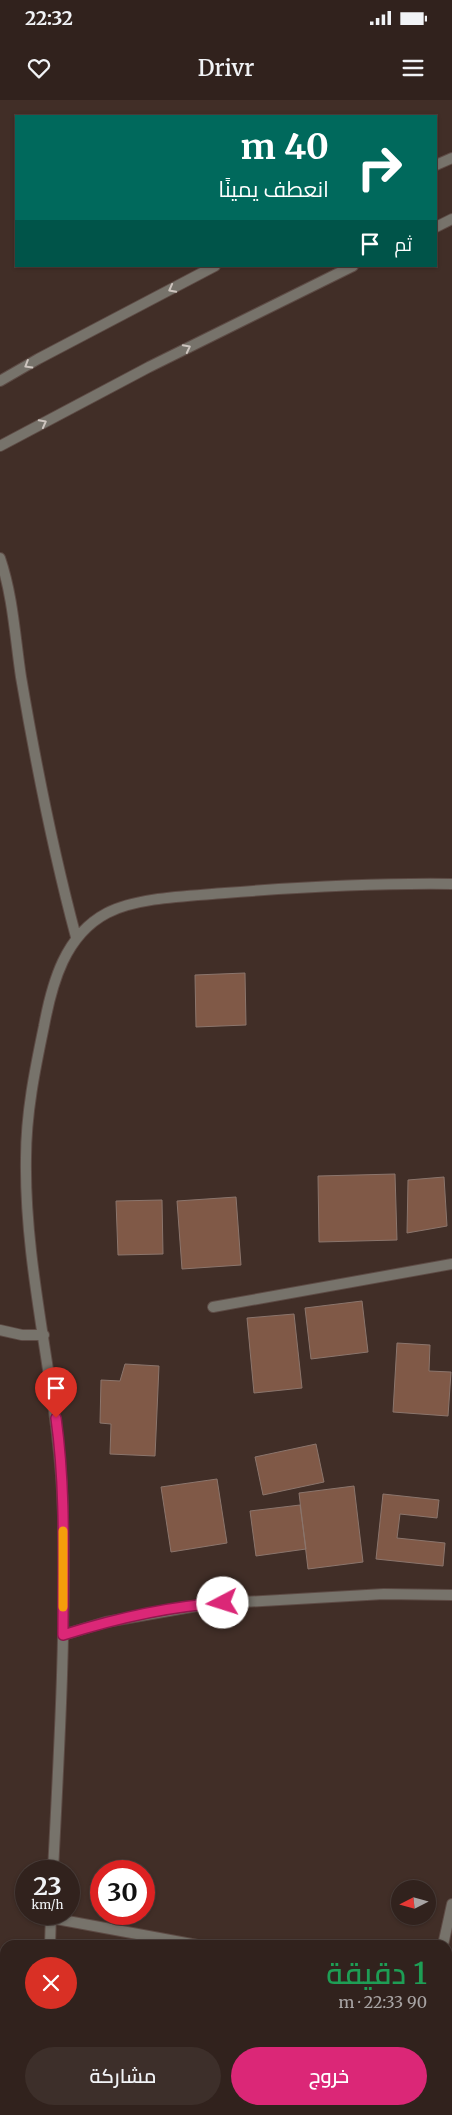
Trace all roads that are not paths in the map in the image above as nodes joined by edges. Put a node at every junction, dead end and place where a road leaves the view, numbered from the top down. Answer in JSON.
{"nodes":[{"id":1,"x":452,"y":158,"type":"edge"},
{"id":2,"x":437,"y":165,"type":"edge"},
{"id":3,"x":452,"y":219,"type":"edge"},
{"id":4,"x":437,"y":226,"type":"edge"},
{"id":5,"x":213,"y":267,"type":"edge"},
{"id":6,"x":351,"y":267,"type":"edge"},
{"id":7,"x":0,"y":381,"type":"edge"},
{"id":8,"x":0,"y":446,"type":"edge"},
{"id":9,"x":0,"y":558,"type":"edge"},
{"id":10,"x":452,"y":884,"type":"edge"},
{"id":11,"x":76,"y":937,"type":"junction"},
{"id":12,"x":452,"y":1264,"type":"edge"},
{"id":13,"x":213,"y":1307,"type":"dead end"},
{"id":14,"x":0,"y":1330,"type":"edge"},
{"id":15,"x":44,"y":1336,"type":"junction"},
{"id":16,"x":452,"y":1595,"type":"edge"},
{"id":17,"x":63,"y":1635,"type":"junction"},
{"id":18,"x":54,"y":1860,"type":"edge"},
{"id":19,"x":452,"y":1904,"type":"edge"},
{"id":20,"x":80,"y":1922,"type":"edge"},
{"id":21,"x":51,"y":1925,"type":"edge"},
{"id":22,"x":50,"y":1940,"type":"edge"},
{"id":23,"x":172,"y":1940,"type":"edge"},
{"id":24,"x":444,"y":1940,"type":"edge"}],
"edges":[{"from":1,"to":2,"type":"street"},
{"from":3,"to":4,"type":"street"},
{"from":5,"to":7,"type":"street","one_way":true},
{"from":8,"to":6,"type":"street","one_way":true},
{"from":9,"to":11,"type":"street"},
{"from":10,"to":11,"type":"street"},
{"from":11,"to":15,"type":"street"},
{"from":12,"to":13,"type":"street"},
{"from":14,"to":15,"type":"street"},
{"from":15,"to":17,"type":"street"},
{"from":16,"to":17,"type":"street"},
{"from":17,"to":18,"type":"street"},
{"from":19,"to":24,"type":"street"},
{"from":20,"to":23,"type":"street"},
{"from":21,"to":22,"type":"street"}]}
